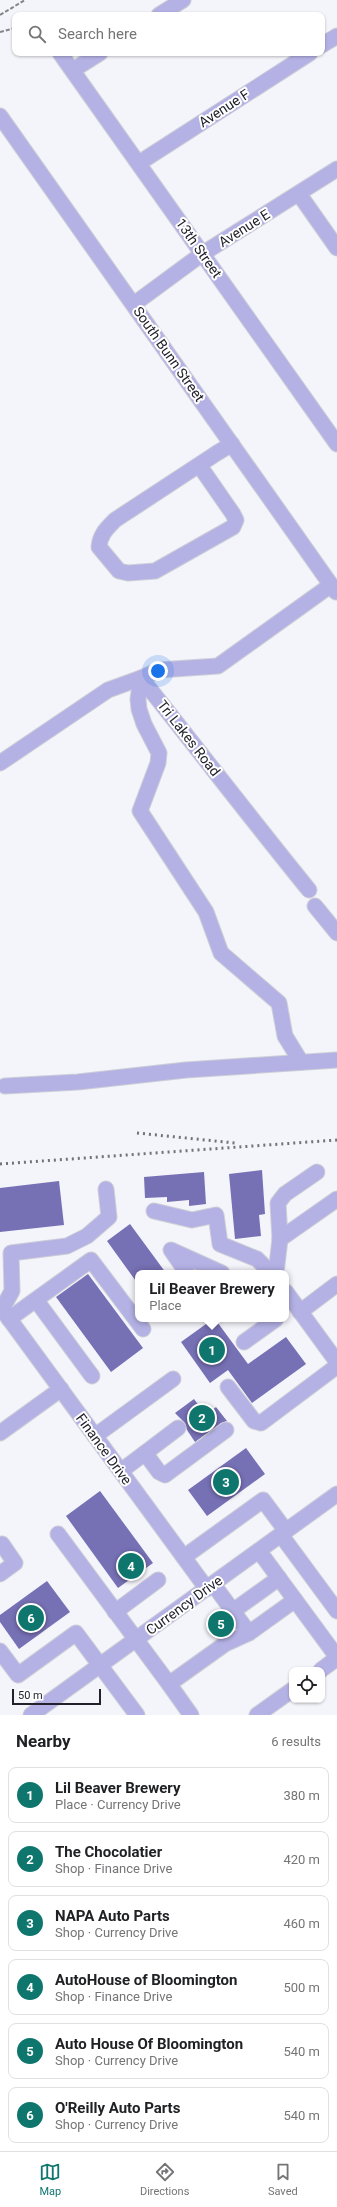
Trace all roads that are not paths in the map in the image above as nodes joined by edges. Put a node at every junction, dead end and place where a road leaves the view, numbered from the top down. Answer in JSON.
{"nodes":[{"id":1,"x":183,"y":0,"type":"edge"},
{"id":2,"x":164,"y":12,"type":"edge"},
{"id":3,"x":337,"y":36,"type":"edge"},
{"id":4,"x":325,"y":43,"type":"edge"},
{"id":5,"x":62,"y":56,"type":"edge"},
{"id":6,"x":95,"y":56,"type":"edge"},
{"id":7,"x":305,"y":56,"type":"edge"},
{"id":8,"x":73,"y":70,"type":"junction"},
{"id":9,"x":0,"y":116,"type":"edge"},
{"id":10,"x":139,"y":163,"type":"junction"},
{"id":11,"x":337,"y":169,"type":"edge"},
{"id":12,"x":299,"y":194,"type":"junction"},
{"id":13,"x":337,"y":248,"type":"edge"},
{"id":14,"x":202,"y":254,"type":"junction"},
{"id":15,"x":134,"y":304,"type":"junction"},
{"id":16,"x":232,"y":444,"type":"junction"},
{"id":17,"x":337,"y":444,"type":"edge"},
{"id":18,"x":199,"y":465,"type":"junction"},
{"id":19,"x":334,"y":589,"type":"edge"},
{"id":20,"x":141,"y":678,"type":"junction"},
{"id":21,"x":0,"y":763,"type":"edge"},
{"id":22,"x":309,"y":890,"type":"dead end"},
{"id":23,"x":315,"y":906,"type":"dead end"},
{"id":24,"x":337,"y":933,"type":"edge"},
{"id":25,"x":337,"y":1060,"type":"edge"},
{"id":26,"x":301,"y":1062,"type":"junction"},
{"id":27,"x":5,"y":1086,"type":"dead end"},
{"id":28,"x":317,"y":1172,"type":"dead end"},
{"id":29,"x":106,"y":1189,"type":"dead end"},
{"id":30,"x":337,"y":1199,"type":"edge"},
{"id":31,"x":154,"y":1211,"type":"dead end"},
{"id":32,"x":280,"y":1239,"type":"junction"},
{"id":33,"x":186,"y":1270,"type":"edge"},
{"id":34,"x":215,"y":1270,"type":"edge"},
{"id":35,"x":268,"y":1270,"type":"edge"},
{"id":36,"x":276,"y":1270,"type":"edge"},
{"id":37,"x":337,"y":1284,"type":"edge"},
{"id":38,"x":289,"y":1299,"type":"edge"},
{"id":39,"x":36,"y":1300,"type":"junction"},
{"id":40,"x":294,"y":1310,"type":"edge"},
{"id":41,"x":6,"y":1314,"type":"junction"},
{"id":42,"x":135,"y":1318,"type":"edge"},
{"id":43,"x":138,"y":1322,"type":"edge"},
{"id":44,"x":272,"y":1322,"type":"edge"},
{"id":45,"x":143,"y":1329,"type":"dead end"},
{"id":46,"x":244,"y":1342,"type":"dead end"},
{"id":47,"x":337,"y":1362,"type":"edge"},
{"id":48,"x":337,"y":1366,"type":"edge"},
{"id":49,"x":92,"y":1376,"type":"dead end"},
{"id":50,"x":172,"y":1379,"type":"dead end"},
{"id":51,"x":228,"y":1387,"type":"dead end"},
{"id":52,"x":61,"y":1389,"type":"junction"},
{"id":53,"x":178,"y":1428,"type":"dead end"},
{"id":54,"x":226,"y":1430,"type":"dead end"},
{"id":55,"x":0,"y":1433,"type":"edge"},
{"id":56,"x":95,"y":1436,"type":"junction"},
{"id":57,"x":145,"y":1453,"type":"junction"},
{"id":58,"x":121,"y":1471,"type":"junction"},
{"id":59,"x":337,"y":1494,"type":"edge"},
{"id":60,"x":284,"y":1533,"type":"junction"},
{"id":61,"x":58,"y":1534,"type":"dead end"},
{"id":62,"x":0,"y":1545,"type":"edge"},
{"id":63,"x":259,"y":1551,"type":"junction"},
{"id":64,"x":184,"y":1557,"type":"junction"},
{"id":65,"x":0,"y":1574,"type":"edge"},
{"id":66,"x":279,"y":1578,"type":"junction"},
{"id":67,"x":158,"y":1580,"type":"dead end"},
{"id":68,"x":210,"y":1587,"type":"junction"},
{"id":69,"x":295,"y":1600,"type":"junction"},
{"id":70,"x":337,"y":1610,"type":"edge"},
{"id":71,"x":233,"y":1611,"type":"junction"},
{"id":72,"x":115,"y":1612,"type":"junction"},
{"id":73,"x":249,"y":1633,"type":"junction"},
{"id":74,"x":137,"y":1639,"type":"junction"},
{"id":75,"x":0,"y":1650,"type":"edge"},
{"id":76,"x":337,"y":1658,"type":"edge"},
{"id":77,"x":100,"y":1665,"type":"junction"},
{"id":78,"x":325,"y":1667,"type":"edge"},
{"id":79,"x":169,"y":1684,"type":"junction"},
{"id":80,"x":289,"y":1692,"type":"edge"},
{"id":81,"x":39,"y":1713,"type":"edge"},
{"id":82,"x":137,"y":1715,"type":"edge"},
{"id":83,"x":191,"y":1715,"type":"edge"},
{"id":84,"x":257,"y":1715,"type":"edge"}],
"edges":[{"from":1,"to":2,"type":"street"},
{"from":3,"to":4,"type":"street"},
{"from":5,"to":8,"type":"street","name":"13th Street"},
{"from":6,"to":8,"type":"street"},
{"from":7,"to":10,"type":"street","name":"Avenue F"},
{"from":8,"to":10,"type":"street","name":"13th Street"},
{"from":9,"to":15,"type":"street","name":"South Bunn Street"},
{"from":10,"to":14,"type":"street","name":"13th Street"},
{"from":11,"to":12,"type":"street","name":"Avenue E"},
{"from":12,"to":13,"type":"street"},
{"from":12,"to":14,"type":"street","name":"Avenue E"},
{"from":14,"to":15,"type":"street","name":"Avenue E"},
{"from":14,"to":17,"type":"street","name":"13th Street"},
{"from":15,"to":16,"type":"street","name":"South Bunn Street"},
{"from":16,"to":18,"type":"street"},
{"from":16,"to":19,"type":"street","name":"South Bunn Street"},
{"from":18,"to":18,"type":"street"},
{"from":19,"to":20,"type":"street"},
{"from":20,"to":21,"type":"street"},
{"from":20,"to":22,"type":"street","name":"Tri Lakes Road"},
{"from":20,"to":26,"type":"street"},
{"from":23,"to":24,"type":"street"},
{"from":25,"to":26,"type":"street"},
{"from":26,"to":27,"type":"street"},
{"from":28,"to":32,"type":"street"},
{"from":29,"to":41,"type":"street"},
{"from":30,"to":32,"type":"street"},
{"from":31,"to":35,"type":"street"},
{"from":32,"to":36,"type":"street"},
{"from":33,"to":34,"type":"street"},
{"from":37,"to":40,"type":"street"},
{"from":38,"to":40,"type":"street"},
{"from":39,"to":41,"type":"street"},
{"from":39,"to":42,"type":"street"},
{"from":39,"to":49,"type":"street"},
{"from":40,"to":47,"type":"street"},
{"from":41,"to":52,"type":"street","name":"Finance Drive"},
{"from":43,"to":45,"type":"street"},
{"from":44,"to":46,"type":"street"},
{"from":48,"to":51,"type":"street"},
{"from":50,"to":56,"type":"street"},
{"from":52,"to":55,"type":"street"},
{"from":52,"to":56,"type":"street","name":"Finance Drive"},
{"from":53,"to":57,"type":"street"},
{"from":54,"to":57,"type":"street"},
{"from":56,"to":58,"type":"street","name":"Finance Drive"},
{"from":57,"to":58,"type":"street"},
{"from":58,"to":64,"type":"street","name":"Finance Drive"},
{"from":59,"to":60,"type":"street","name":"Currency Drive"},
{"from":60,"to":63,"type":"street","name":"Currency Drive"},
{"from":60,"to":64,"type":"street"},
{"from":60,"to":70,"type":"street"},
{"from":61,"to":72,"type":"street"},
{"from":62,"to":65,"type":"street"},
{"from":63,"to":66,"type":"street"},
{"from":63,"to":68,"type":"street","name":"Currency Drive"},
{"from":64,"to":68,"type":"street","name":"Finance Drive"},
{"from":66,"to":69,"type":"street"},
{"from":66,"to":71,"type":"street"},
{"from":67,"to":72,"type":"street"},
{"from":68,"to":71,"type":"street","name":"Finance Drive"},
{"from":68,"to":74,"type":"street","name":"Currency Drive"},
{"from":69,"to":73,"type":"street"},
{"from":69,"to":76,"type":"street"},
{"from":71,"to":73,"type":"street","name":"Finance Drive"},
{"from":72,"to":74,"type":"street"},
{"from":73,"to":79,"type":"street"},
{"from":74,"to":77,"type":"street","name":"Currency Drive"},
{"from":74,"to":79,"type":"street"},
{"from":75,"to":77,"type":"street"},
{"from":76,"to":78,"type":"street"},
{"from":77,"to":81,"type":"street","name":"Currency Drive"},
{"from":77,"to":82,"type":"street"},
{"from":79,"to":83,"type":"street"},
{"from":80,"to":84,"type":"street"}]}
